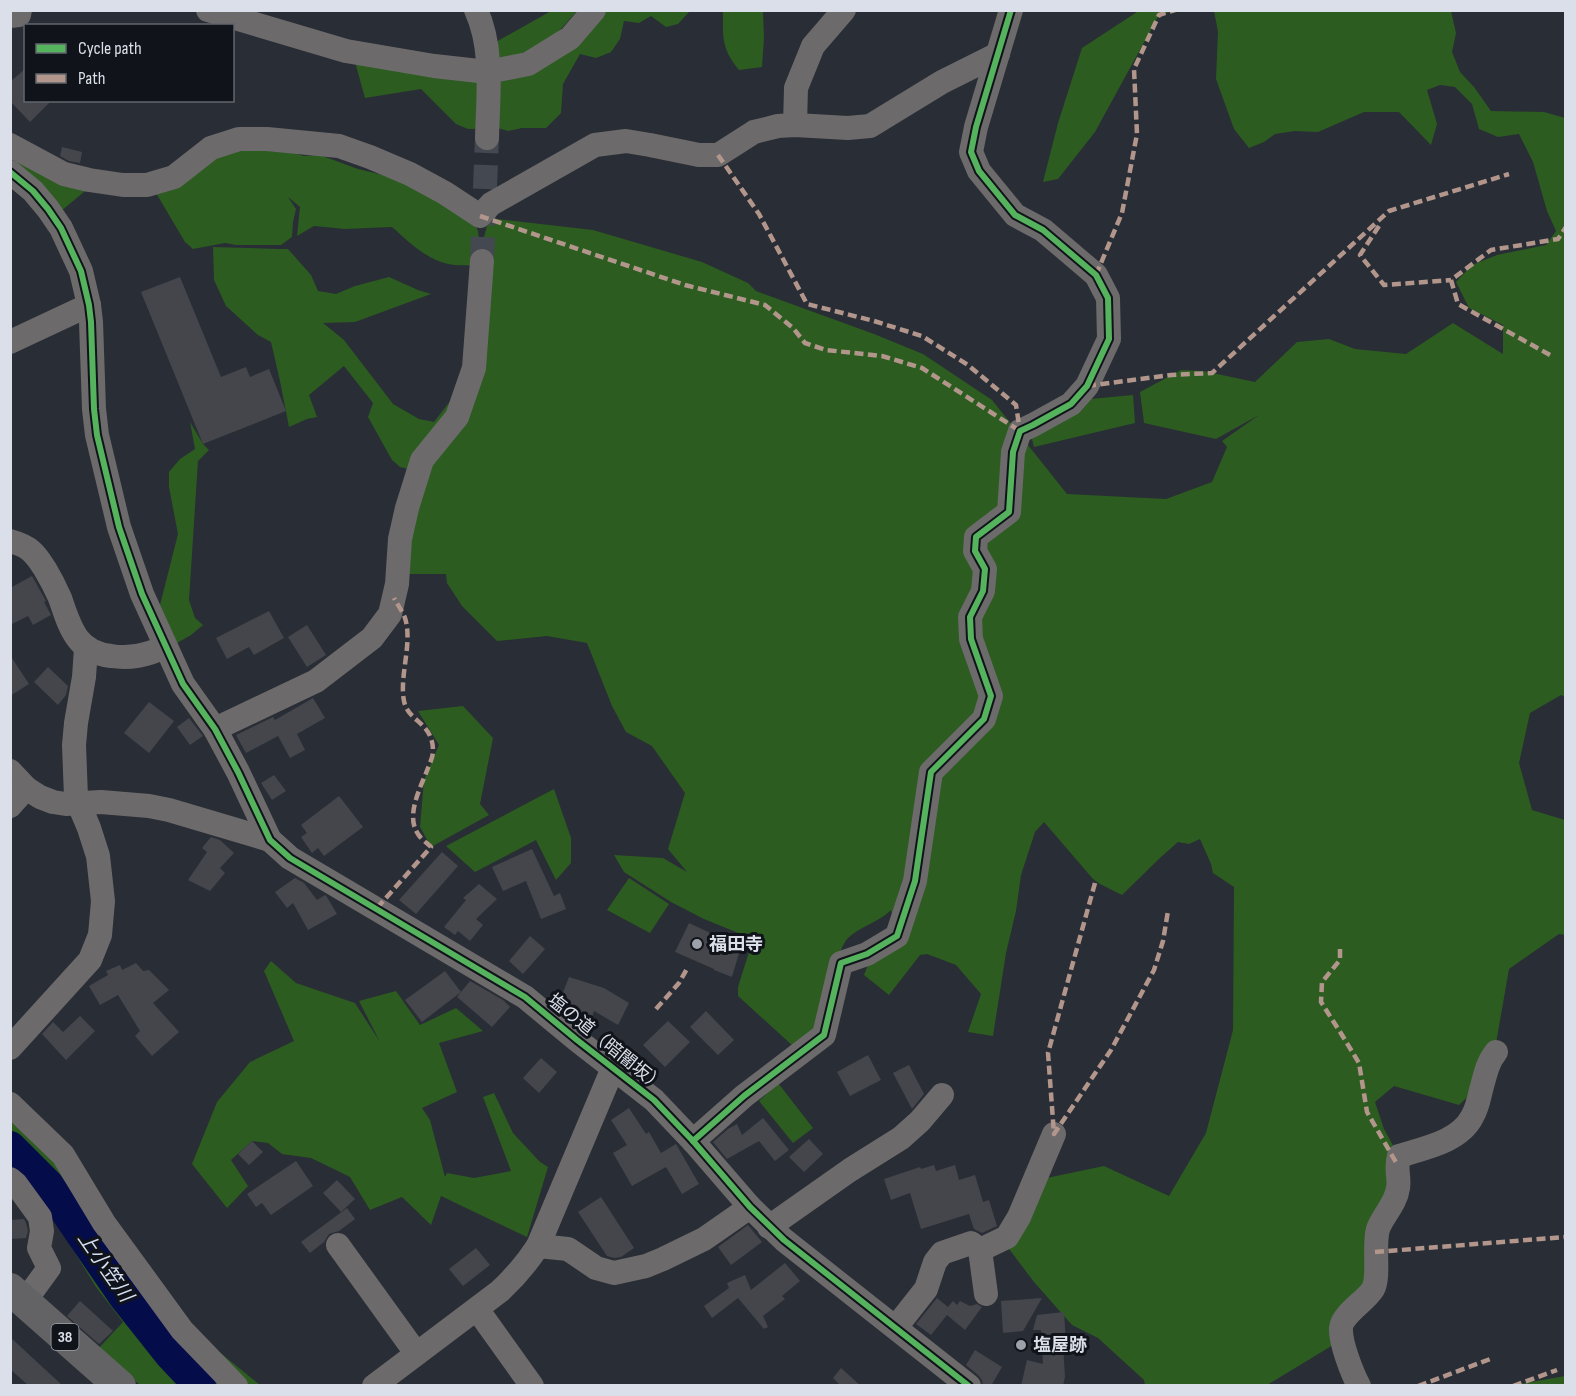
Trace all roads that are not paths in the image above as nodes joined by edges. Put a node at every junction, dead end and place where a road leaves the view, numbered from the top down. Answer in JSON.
{"nodes":[{"id":1,"x":20,"y":10,"type":"edge"},
{"id":2,"x":208,"y":10,"type":"edge"},
{"id":3,"x":476,"y":10,"type":"edge"},
{"id":4,"x":594,"y":10,"type":"edge"},
{"id":5,"x":843,"y":10,"type":"edge"},
{"id":6,"x":1011,"y":10,"type":"edge"},
{"id":7,"x":10,"y":16,"type":"edge"},
{"id":8,"x":998,"y":54,"type":"junction"},
{"id":9,"x":488,"y":72,"type":"junction"},
{"id":10,"x":795,"y":125,"type":"junction"},
{"id":11,"x":487,"y":138,"type":"tunnel mouth"},
{"id":12,"x":10,"y":145,"type":"edge"},
{"id":13,"x":10,"y":172,"type":"edge"},
{"id":14,"x":482,"y":261,"type":"tunnel mouth"},
{"id":15,"x":89,"y":305,"type":"junction"},
{"id":16,"x":10,"y":342,"type":"edge"},
{"id":17,"x":10,"y":541,"type":"edge"},
{"id":18,"x":165,"y":647,"type":"junction"},
{"id":19,"x":87,"y":648,"type":"junction"},
{"id":20,"x":215,"y":729,"type":"junction"},
{"id":21,"x":16,"y":788,"type":"edge"},
{"id":22,"x":78,"y":803,"type":"junction"},
{"id":23,"x":270,"y":840,"type":"junction"},
{"id":24,"x":10,"y":1048,"type":"edge"},
{"id":25,"x":1496,"y":1052,"type":"dead end"},
{"id":26,"x":613,"y":1068,"type":"junction"},
{"id":27,"x":942,"y":1095,"type":"dead end"},
{"id":28,"x":10,"y":1104,"type":"edge"},
{"id":29,"x":1054,"y":1134,"type":"dead end"},
{"id":30,"x":693,"y":1141,"type":"junction"},
{"id":31,"x":10,"y":1179,"type":"edge"},
{"id":32,"x":750,"y":1207,"type":"junction"},
{"id":33,"x":769,"y":1227,"type":"junction"},
{"id":34,"x":339,"y":1245,"type":"dead end"},
{"id":35,"x":538,"y":1246,"type":"junction"},
{"id":36,"x":980,"y":1250,"type":"junction"},
{"id":37,"x":986,"y":1294,"type":"dead end"},
{"id":38,"x":18,"y":1295,"type":"edge"},
{"id":39,"x":477,"y":1309,"type":"junction"},
{"id":40,"x":896,"y":1327,"type":"junction"},
{"id":41,"x":416,"y":1353,"type":"junction"},
{"id":42,"x":120,"y":1386,"type":"edge"},
{"id":43,"x":236,"y":1386,"type":"edge"},
{"id":44,"x":374,"y":1386,"type":"edge"},
{"id":45,"x":532,"y":1386,"type":"edge"},
{"id":46,"x":969,"y":1386,"type":"edge"},
{"id":47,"x":1359,"y":1386,"type":"edge"}],
"edges":[{"from":1,"to":7,"type":"street"},
{"from":2,"to":9,"type":"street"},
{"from":3,"to":9,"type":"street"},
{"from":4,"to":9,"type":"street"},
{"from":5,"to":10,"type":"street"},
{"from":6,"to":8,"type":"street"},
{"from":8,"to":10,"type":"street"},
{"from":8,"to":30,"type":"street"},
{"from":9,"to":11,"type":"street"},
{"from":10,"to":12,"type":"street"},
{"from":13,"to":15,"type":"street"},
{"from":14,"to":20,"type":"street"},
{"from":15,"to":16,"type":"street"},
{"from":15,"to":18,"type":"street"},
{"from":17,"to":19,"type":"street"},
{"from":18,"to":19,"type":"street"},
{"from":18,"to":20,"type":"street"},
{"from":19,"to":22,"type":"street"},
{"from":20,"to":23,"type":"street"},
{"from":21,"to":22,"type":"street"},
{"from":22,"to":23,"type":"street"},
{"from":22,"to":24,"type":"street"},
{"from":23,"to":26,"type":"street","name":"塩の道（暗闇坂）"},
{"from":25,"to":47,"type":"street"},
{"from":26,"to":30,"type":"street","name":"塩の道（暗闇坂）"},
{"from":26,"to":35,"type":"street"},
{"from":27,"to":33,"type":"street"},
{"from":28,"to":43,"type":"street"},
{"from":29,"to":36,"type":"street"},
{"from":30,"to":32,"type":"street","name":"塩の道（暗闇坂）"},
{"from":31,"to":38,"type":"street"},
{"from":32,"to":33,"type":"street","name":"塩の道（暗闇坂）"},
{"from":32,"to":35,"type":"street"},
{"from":33,"to":40,"type":"street","name":"塩の道（暗闇坂）"},
{"from":34,"to":41,"type":"street"},
{"from":35,"to":39,"type":"street"},
{"from":36,"to":37,"type":"street"},
{"from":36,"to":40,"type":"street"},
{"from":38,"to":42,"type":"main road","number":"38"},
{"from":39,"to":41,"type":"street"},
{"from":39,"to":45,"type":"street"},
{"from":40,"to":46,"type":"street","name":"塩の道（暗闇坂）"},
{"from":41,"to":44,"type":"street"}]}
